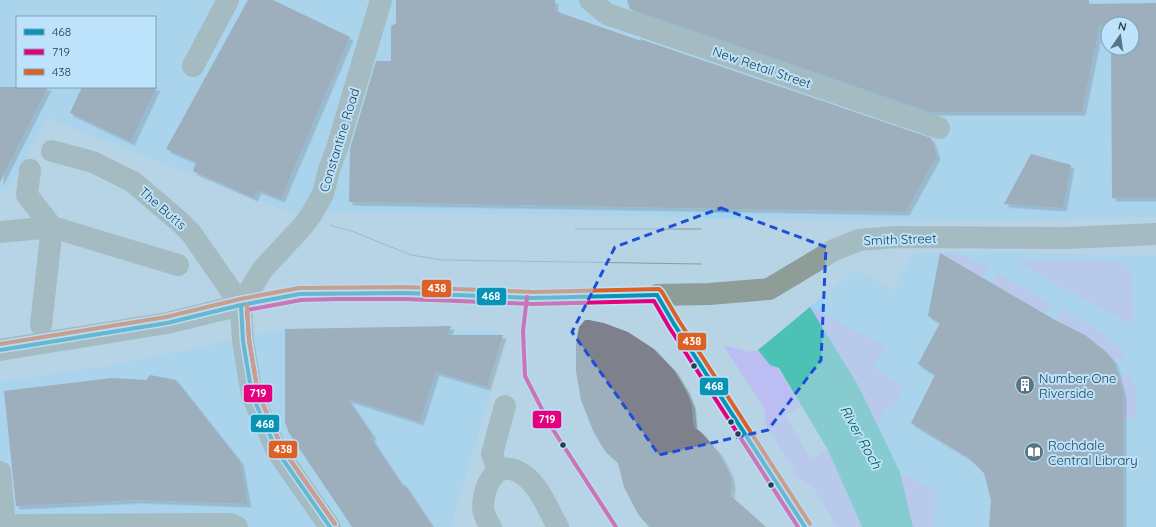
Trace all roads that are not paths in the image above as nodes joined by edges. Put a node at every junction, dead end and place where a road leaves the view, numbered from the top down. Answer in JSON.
{"nodes":[{"id":1,"x":228,"y":0,"type":"edge"},
{"id":2,"x":381,"y":0,"type":"edge"},
{"id":3,"x":590,"y":0,"type":"edge"},
{"id":4,"x":193,"y":66,"type":"dead end"},
{"id":5,"x":939,"y":128,"type":"dead end"},
{"id":6,"x":52,"y":151,"type":"dead end"},
{"id":7,"x":30,"y":170,"type":"dead end"},
{"id":8,"x":52,"y":227,"type":"junction"},
{"id":9,"x":0,"y":232,"type":"edge"},
{"id":10,"x":1156,"y":234,"type":"edge"},
{"id":11,"x":178,"y":264,"type":"dead end"},
{"id":12,"x":657,"y":295,"type":"dead end"},
{"id":13,"x":241,"y":305,"type":"junction"},
{"id":14,"x":41,"y":325,"type":"dead end"},
{"id":15,"x":0,"y":350,"type":"edge"},
{"id":16,"x":505,"y":406,"type":"dead end"},
{"id":17,"x":498,"y":470,"type":"junction"},
{"id":18,"x":0,"y":472,"type":"edge"},
{"id":19,"x":13,"y":526,"type":"edge"},
{"id":20,"x":237,"y":527,"type":"edge"},
{"id":21,"x":330,"y":527,"type":"edge"},
{"id":22,"x":490,"y":527,"type":"edge"},
{"id":23,"x":558,"y":527,"type":"edge"}],
"edges":[{"from":1,"to":4,"type":"street"},
{"from":2,"to":13,"type":"street","name":"Constantine Road"},
{"from":3,"to":5,"type":"street","name":"New Retail Street"},
{"from":6,"to":13,"type":"street","name":"The Butts"},
{"from":7,"to":8,"type":"street"},
{"from":8,"to":9,"type":"street"},
{"from":8,"to":11,"type":"street"},
{"from":8,"to":14,"type":"street"},
{"from":10,"to":12,"type":"street","name":"Smith Street"},
{"from":13,"to":15,"type":"street"},
{"from":13,"to":21,"type":"street"},
{"from":16,"to":17,"type":"street"},
{"from":17,"to":22,"type":"street"},
{"from":17,"to":23,"type":"street"},
{"from":18,"to":19,"type":"street"},
{"from":19,"to":20,"type":"street"}]}
